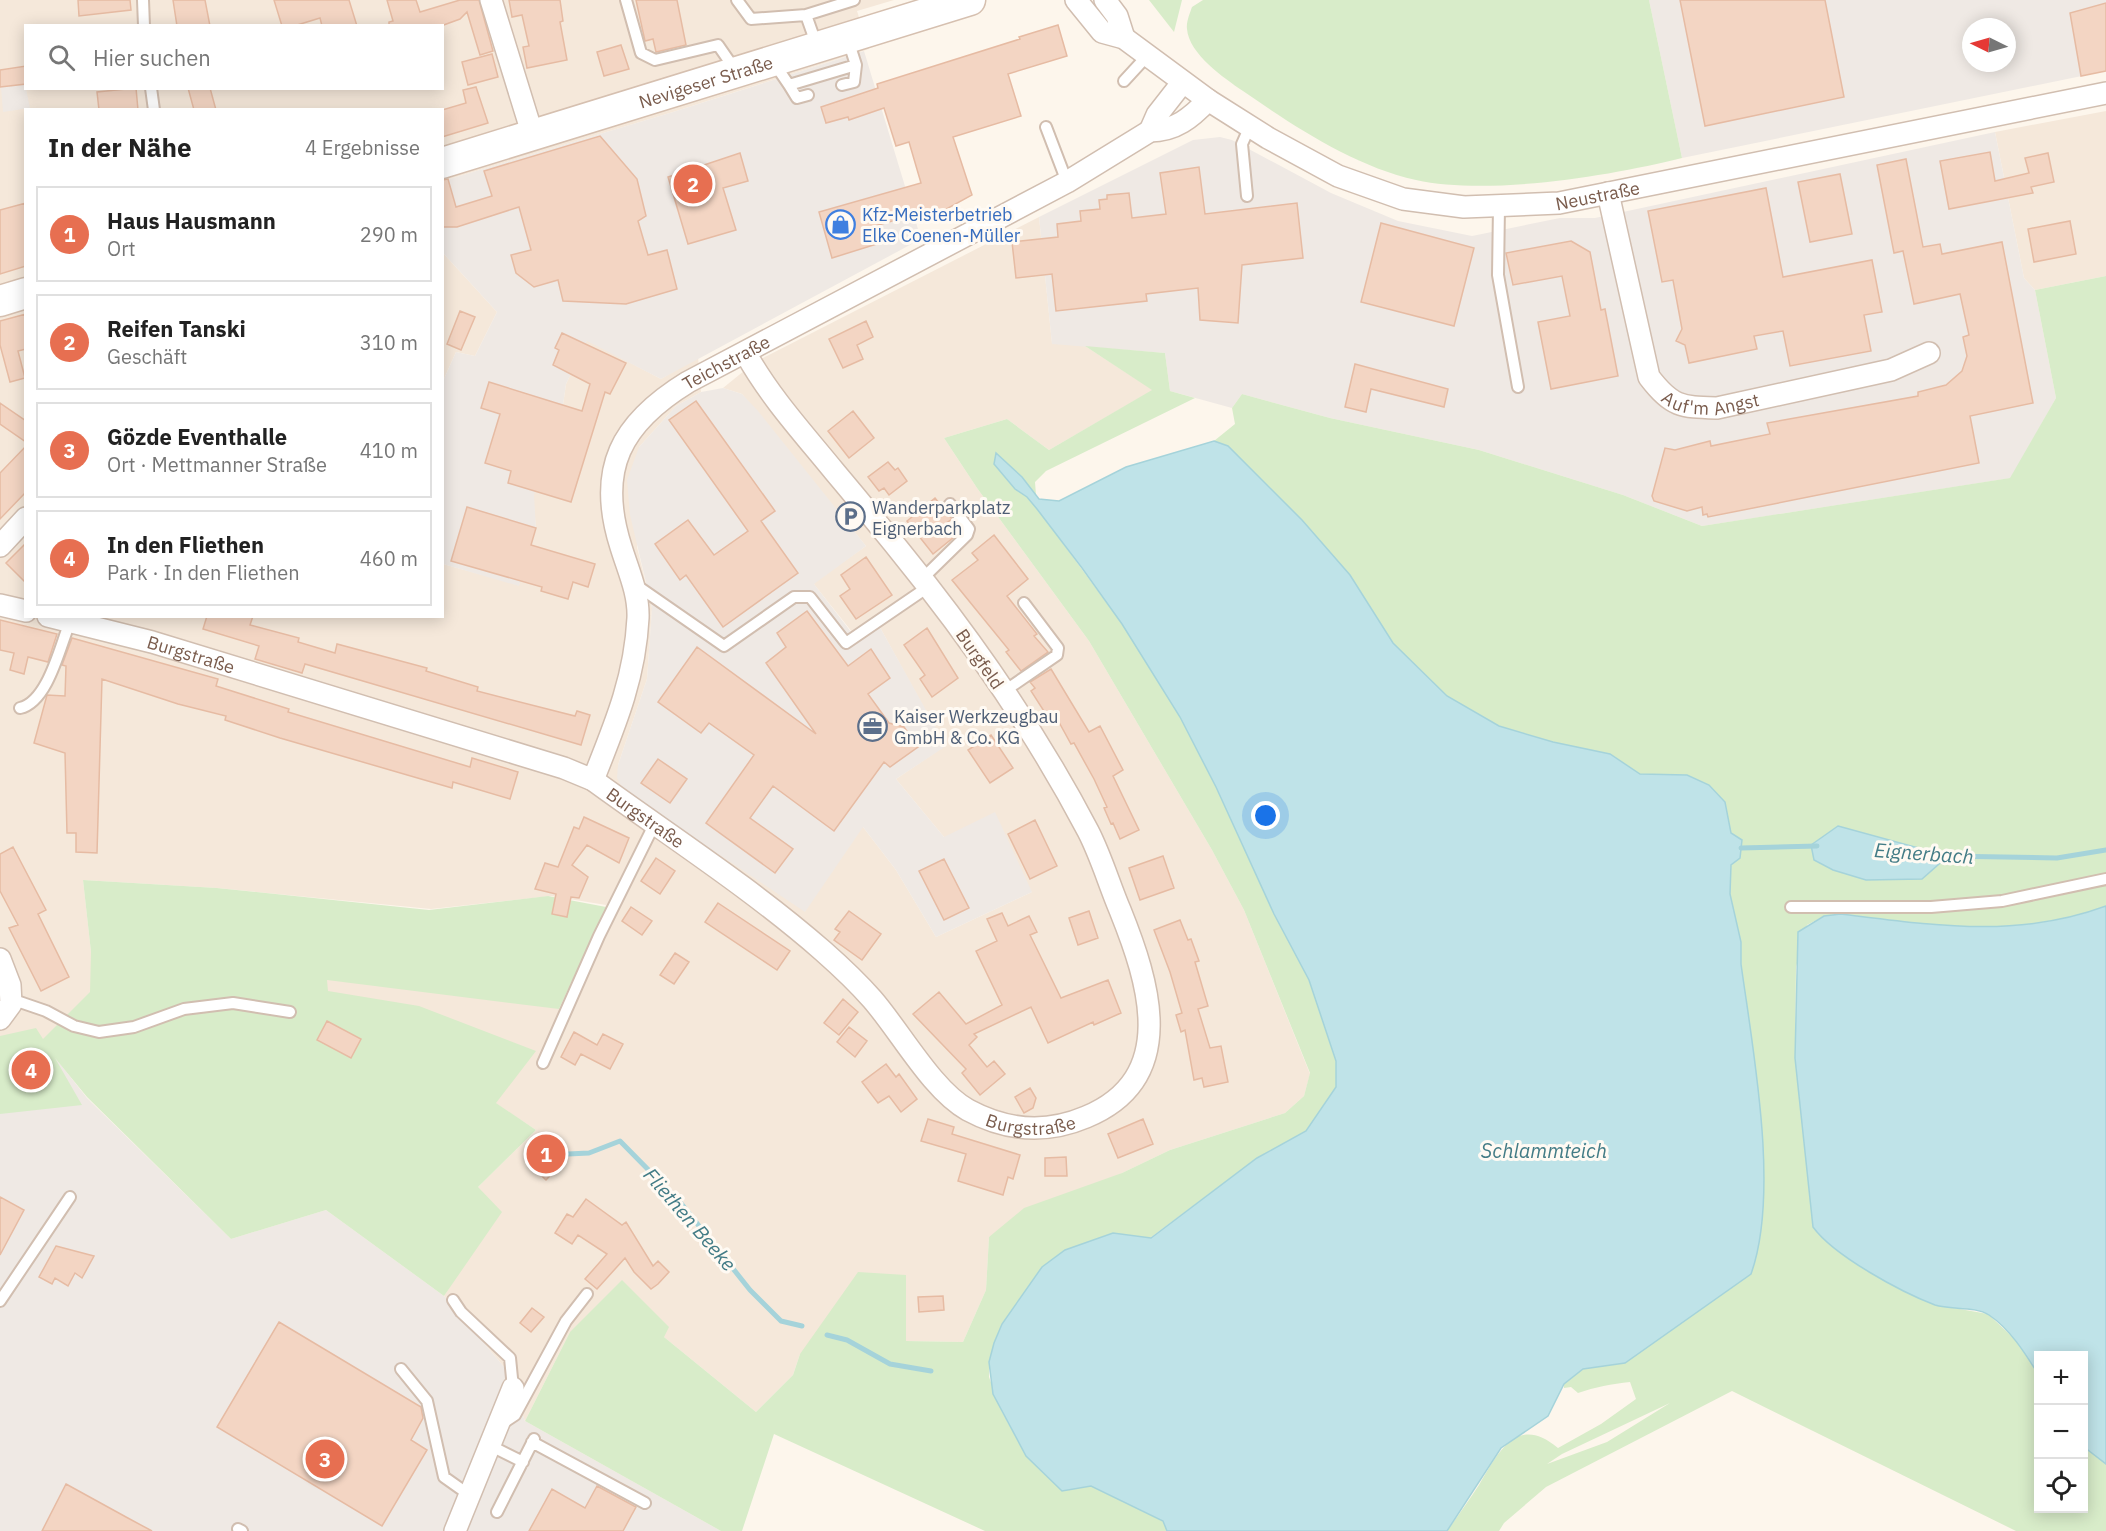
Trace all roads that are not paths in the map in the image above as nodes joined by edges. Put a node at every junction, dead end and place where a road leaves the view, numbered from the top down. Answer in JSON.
{"nodes":[{"id":1,"x":142,"y":0,"type":"edge"},
{"id":2,"x":491,"y":0,"type":"edge"},
{"id":3,"x":626,"y":0,"type":"edge"},
{"id":4,"x":737,"y":0,"type":"edge"},
{"id":5,"x":854,"y":0,"type":"edge"},
{"id":6,"x":970,"y":0,"type":"edge"},
{"id":7,"x":1076,"y":0,"type":"edge"},
{"id":8,"x":1106,"y":0,"type":"edge"},
{"id":9,"x":806,"y":15,"type":"junction"},
{"id":10,"x":144,"y":24,"type":"edge"},
{"id":11,"x":1124,"y":38,"type":"junction"},
{"id":12,"x":817,"y":47,"type":"junction"},
{"id":13,"x":852,"y":51,"type":"junction"},
{"id":14,"x":1147,"y":56,"type":"junction"},
{"id":15,"x":773,"y":60,"type":"junction"},
{"id":16,"x":736,"y":71,"type":"junction"},
{"id":17,"x":1124,"y":81,"type":"dead end"},
{"id":18,"x":1182,"y":82,"type":"junction"},
{"id":19,"x":789,"y":85,"type":"junction"},
{"id":20,"x":842,"y":85,"type":"dead end"},
{"id":21,"x":151,"y":90,"type":"edge"},
{"id":22,"x":2106,"y":93,"type":"edge"},
{"id":23,"x":808,"y":95,"type":"dead end"},
{"id":24,"x":1208,"y":100,"type":"junction"},
{"id":25,"x":154,"y":108,"type":"edge"},
{"id":26,"x":1250,"y":126,"type":"junction"},
{"id":27,"x":1046,"y":127,"type":"dead end"},
{"id":28,"x":1150,"y":131,"type":"junction"},
{"id":29,"x":533,"y":136,"type":"junction"},
{"id":30,"x":444,"y":162,"type":"edge"},
{"id":31,"x":1067,"y":182,"type":"junction"},
{"id":32,"x":1608,"y":193,"type":"junction"},
{"id":33,"x":1247,"y":196,"type":"dead end"},
{"id":34,"x":1499,"y":207,"type":"junction"},
{"id":35,"x":24,"y":295,"type":"edge"},
{"id":36,"x":0,"y":301,"type":"edge"},
{"id":37,"x":1929,"y":353,"type":"dead end"},
{"id":38,"x":746,"y":354,"type":"junction"},
{"id":39,"x":1518,"y":387,"type":"dead end"},
{"id":40,"x":950,"y":504,"type":"dead end"},
{"id":41,"x":24,"y":520,"type":"edge"},
{"id":42,"x":0,"y":546,"type":"edge"},
{"id":43,"x":633,"y":583,"type":"junction"},
{"id":44,"x":925,"y":583,"type":"junction"},
{"id":45,"x":1024,"y":603,"type":"dead end"},
{"id":46,"x":0,"y":604,"type":"edge"},
{"id":47,"x":24,"y":610,"type":"edge"},
{"id":48,"x":55,"y":618,"type":"edge"},
{"id":49,"x":70,"y":622,"type":"junction"},
{"id":50,"x":1003,"y":692,"type":"junction"},
{"id":51,"x":20,"y":708,"type":"dead end"},
{"id":52,"x":593,"y":780,"type":"junction"},
{"id":53,"x":654,"y":825,"type":"junction"},
{"id":54,"x":2106,"y":879,"type":"edge"},
{"id":55,"x":1791,"y":907,"type":"dead end"},
{"id":56,"x":0,"y":959,"type":"edge"},
{"id":57,"x":11,"y":999,"type":"junction"},
{"id":58,"x":290,"y":1012,"type":"dead end"},
{"id":59,"x":0,"y":1019,"type":"edge"},
{"id":60,"x":543,"y":1063,"type":"dead end"},
{"id":61,"x":1139,"y":1071,"type":"joint"},
{"id":62,"x":69,"y":1197,"type":"dead end"},
{"id":63,"x":587,"y":1294,"type":"dead end"},
{"id":64,"x":453,"y":1300,"type":"dead end"},
{"id":65,"x":0,"y":1301,"type":"edge"},
{"id":66,"x":401,"y":1369,"type":"dead end"},
{"id":67,"x":513,"y":1388,"type":"joint"},
{"id":68,"x":493,"y":1436,"type":"junction"},
{"id":69,"x":523,"y":1462,"type":"junction"},
{"id":70,"x":468,"y":1494,"type":"junction"},
{"id":71,"x":645,"y":1503,"type":"dead end"},
{"id":72,"x":497,"y":1512,"type":"dead end"},
{"id":73,"x":457,"y":1530,"type":"edge"}],
"edges":[{"from":1,"to":10,"type":"lane"},
{"from":2,"to":29,"type":"street"},
{"from":3,"to":16,"type":"lane"},
{"from":4,"to":9,"type":"lane"},
{"from":5,"to":9,"type":"lane"},
{"from":6,"to":13,"type":"main road","name":"Nevigeser Straße"},
{"from":7,"to":11,"type":"street","name":"Neustraße"},
{"from":8,"to":11,"type":"street"},
{"from":9,"to":12,"type":"lane"},
{"from":11,"to":14,"type":"street","name":"Neustraße"},
{"from":12,"to":13,"type":"main road","name":"Nevigeser Straße"},
{"from":12,"to":15,"type":"main road","name":"Nevigeser Straße"},
{"from":13,"to":19,"type":"lane"},
{"from":13,"to":20,"type":"lane"},
{"from":14,"to":17,"type":"lane"},
{"from":14,"to":18,"type":"street","name":"Neustraße"},
{"from":15,"to":16,"type":"main road","name":"Nevigeser Straße"},
{"from":15,"to":19,"type":"lane"},
{"from":16,"to":29,"type":"main road","name":"Nevigeser Straße"},
{"from":18,"to":24,"type":"street","name":"Neustraße"},
{"from":18,"to":28,"type":"street","name":"Teichstraße"},
{"from":19,"to":23,"type":"lane"},
{"from":21,"to":25,"type":"lane"},
{"from":22,"to":32,"type":"street","name":"Neustraße"},
{"from":24,"to":26,"type":"street","name":"Neustraße"},
{"from":24,"to":28,"type":"street","name":"Teichstraße"},
{"from":26,"to":33,"type":"lane"},
{"from":26,"to":34,"type":"street","name":"Neustraße"},
{"from":27,"to":31,"type":"lane"},
{"from":28,"to":31,"type":"street","name":"Teichstraße"},
{"from":29,"to":30,"type":"main road","name":"Nevigeser Straße"},
{"from":31,"to":38,"type":"street","name":"Teichstraße"},
{"from":32,"to":34,"type":"street","name":"Neustraße"},
{"from":32,"to":37,"type":"street","name":"Auf'm Angst"},
{"from":34,"to":39,"type":"lane"},
{"from":35,"to":36,"type":"main road"},
{"from":38,"to":43,"type":"street","name":"Teichstraße"},
{"from":38,"to":44,"type":"street","name":"Burgfeld"},
{"from":40,"to":44,"type":"lane"},
{"from":41,"to":42,"type":"street"},
{"from":43,"to":44,"type":"lane"},
{"from":43,"to":52,"type":"street","name":"Teichstraße"},
{"from":44,"to":50,"type":"street","name":"Burgfeld"},
{"from":45,"to":50,"type":"lane"},
{"from":46,"to":47,"type":"street"},
{"from":48,"to":49,"type":"street","name":"Burgstraße"},
{"from":49,"to":51,"type":"lane"},
{"from":49,"to":52,"type":"street","name":"Burgstraße"},
{"from":50,"to":61,"type":"street","name":"Burgfeld"},
{"from":52,"to":53,"type":"street","name":"Burgstraße"},
{"from":53,"to":60,"type":"lane"},
{"from":53,"to":61,"type":"street","name":"Burgstraße"},
{"from":54,"to":55,"type":"lane"},
{"from":56,"to":57,"type":"street"},
{"from":57,"to":58,"type":"lane"},
{"from":57,"to":59,"type":"street"},
{"from":62,"to":65,"type":"lane"},
{"from":63,"to":68,"type":"lane"},
{"from":64,"to":67,"type":"lane"},
{"from":66,"to":70,"type":"lane"},
{"from":67,"to":68,"type":"street"},
{"from":68,"to":69,"type":"lane"},
{"from":68,"to":70,"type":"street"},
{"from":69,"to":71,"type":"lane"},
{"from":69,"to":72,"type":"lane"},
{"from":70,"to":73,"type":"street"}]}
